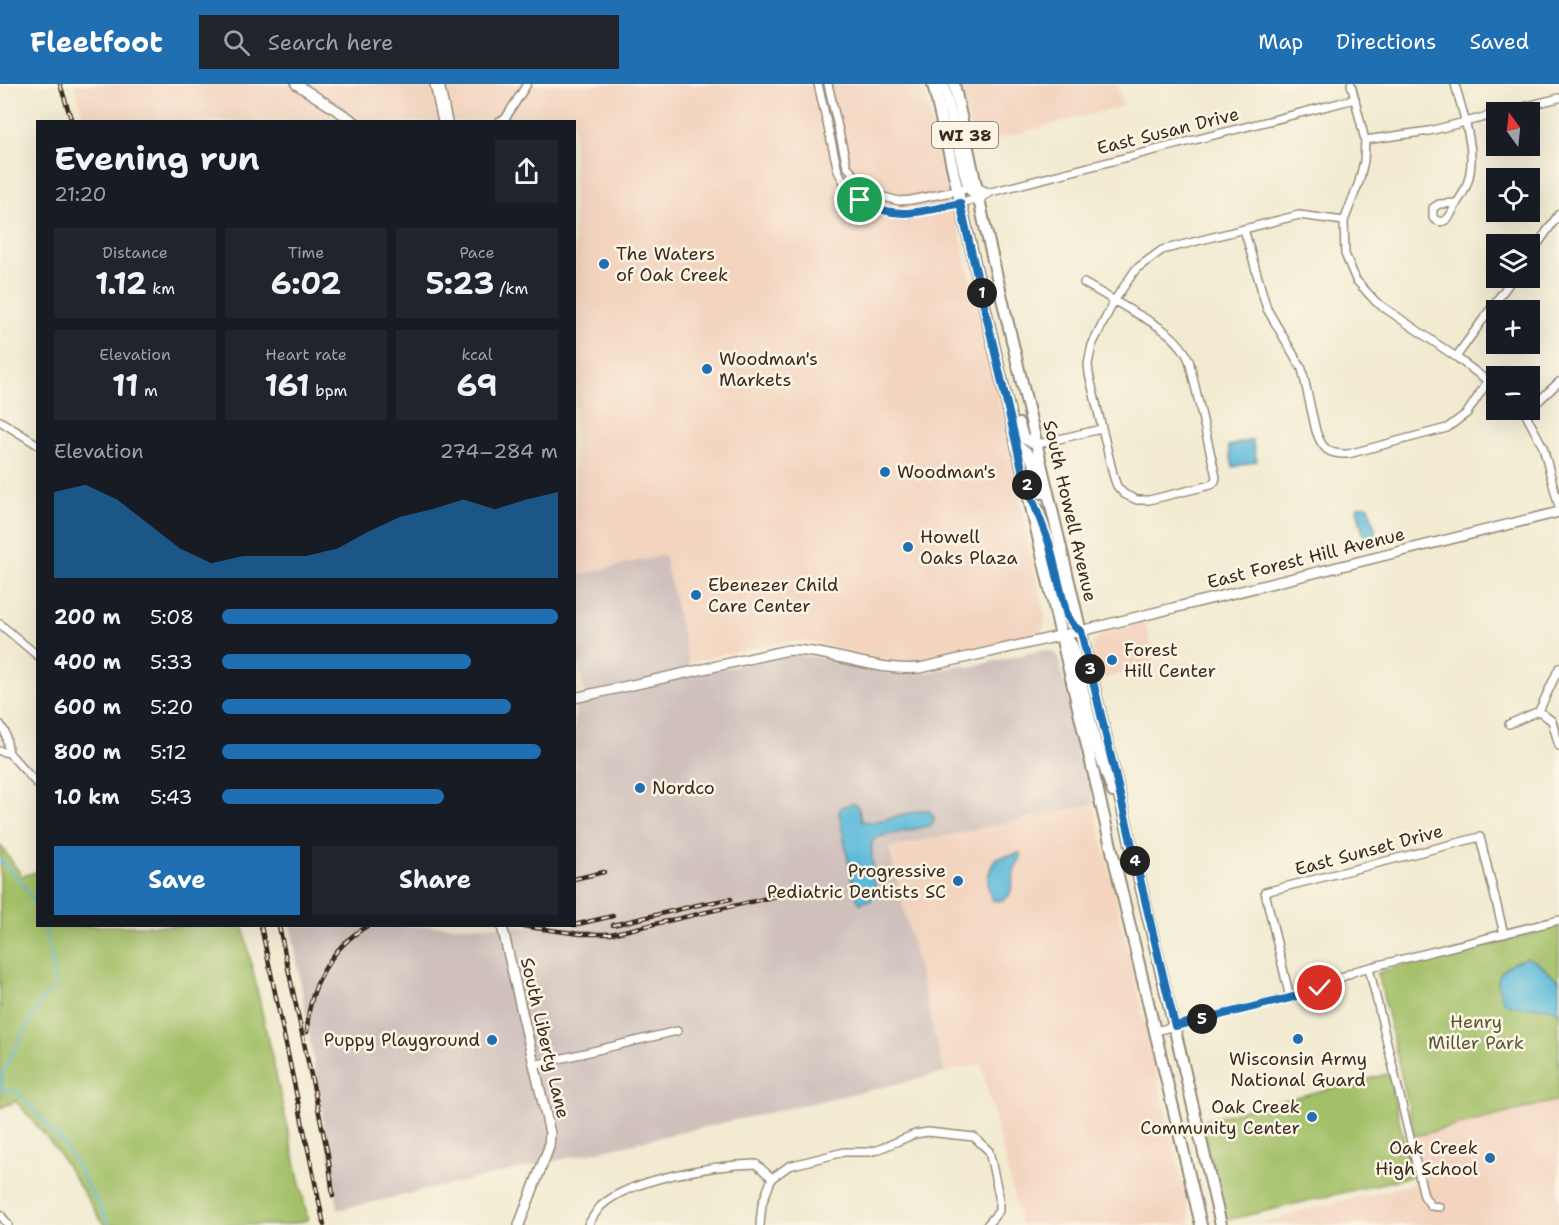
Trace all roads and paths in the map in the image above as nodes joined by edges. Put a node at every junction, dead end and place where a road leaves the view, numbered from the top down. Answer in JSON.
{"nodes":[{"id":1,"x":296,"y":84,"type":"edge"},
{"id":2,"x":434,"y":84,"type":"edge"},
{"id":3,"x":440,"y":84,"type":"edge"},
{"id":4,"x":527,"y":84,"type":"edge"},
{"id":5,"x":818,"y":84,"type":"edge"},
{"id":6,"x":828,"y":84,"type":"edge"},
{"id":7,"x":933,"y":84,"type":"edge"},
{"id":8,"x":943,"y":84,"type":"edge"},
{"id":9,"x":954,"y":84,"type":"edge"},
{"id":10,"x":1351,"y":84,"type":"edge"},
{"id":11,"x":1455,"y":84,"type":"edge"},
{"id":12,"x":1559,"y":98,"type":"edge"},
{"id":13,"x":1355,"y":99,"type":"junction"},
{"id":14,"x":1540,"y":103,"type":"edge"},
{"id":15,"x":1486,"y":117,"type":"edge"},
{"id":16,"x":352,"y":120,"type":"edge"},
{"id":17,"x":442,"y":120,"type":"edge"},
{"id":18,"x":448,"y":120,"type":"edge"},
{"id":19,"x":503,"y":120,"type":"edge"},
{"id":20,"x":1465,"y":122,"type":"junction"},
{"id":21,"x":1365,"y":140,"type":"junction"},
{"id":22,"x":973,"y":188,"type":"junction"},
{"id":23,"x":958,"y":191,"type":"junction"},
{"id":24,"x":984,"y":196,"type":"junction"},
{"id":25,"x":960,"y":203,"type":"junction"},
{"id":26,"x":1457,"y":203,"type":"dead end"},
{"id":27,"x":1559,"y":214,"type":"edge"},
{"id":28,"x":1344,"y":221,"type":"junction"},
{"id":29,"x":1244,"y":229,"type":"junction"},
{"id":30,"x":1540,"y":241,"type":"edge"},
{"id":31,"x":1084,"y":283,"type":"dead end"},
{"id":32,"x":1507,"y":288,"type":"edge"},
{"id":33,"x":1114,"y":301,"type":"junction"},
{"id":34,"x":1456,"y":357,"type":"junction"},
{"id":35,"x":1000,"y":371,"type":"junction"},
{"id":36,"x":1486,"y":380,"type":"edge"},
{"id":37,"x":1559,"y":382,"type":"edge"},
{"id":38,"x":1486,"y":384,"type":"edge"},
{"id":39,"x":1540,"y":398,"type":"edge"},
{"id":40,"x":1531,"y":420,"type":"edge"},
{"id":41,"x":0,"y":421,"type":"edge"},
{"id":42,"x":1101,"y":429,"type":"junction"},
{"id":43,"x":1038,"y":444,"type":"junction"},
{"id":44,"x":36,"y":445,"type":"edge"},
{"id":45,"x":1018,"y":447,"type":"junction"},
{"id":46,"x":1024,"y":477,"type":"junction"},
{"id":47,"x":1559,"y":507,"type":"edge"},
{"id":48,"x":1559,"y":512,"type":"edge"},
{"id":49,"x":1059,"y":541,"type":"junction"},
{"id":50,"x":0,"y":624,"type":"edge"},
{"id":51,"x":1081,"y":631,"type":"junction"},
{"id":52,"x":1061,"y":636,"type":"junction"},
{"id":53,"x":36,"y":654,"type":"edge"},
{"id":54,"x":1559,"y":668,"type":"edge"},
{"id":55,"x":576,"y":698,"type":"edge"},
{"id":56,"x":1539,"y":711,"type":"junction"},
{"id":57,"x":0,"y":724,"type":"edge"},
{"id":58,"x":1509,"y":724,"type":"dead end"},
{"id":59,"x":1559,"y":746,"type":"edge"},
{"id":60,"x":0,"y":751,"type":"edge"},
{"id":61,"x":9,"y":753,"type":"junction"},
{"id":62,"x":36,"y":783,"type":"edge"},
{"id":63,"x":1127,"y":828,"type":"junction"},
{"id":64,"x":1559,"y":920,"type":"edge"},
{"id":65,"x":502,"y":927,"type":"edge"},
{"id":66,"x":1504,"y":934,"type":"junction"},
{"id":67,"x":1369,"y":968,"type":"junction"},
{"id":68,"x":1290,"y":998,"type":"junction"},
{"id":69,"x":1175,"y":1026,"type":"junction"},
{"id":70,"x":677,"y":1031,"type":"dead end"},
{"id":71,"x":1155,"y":1031,"type":"junction"},
{"id":72,"x":534,"y":1065,"type":"junction"},
{"id":73,"x":772,"y":1178,"type":"junction"},
{"id":74,"x":1440,"y":1207,"type":"dead end"},
{"id":75,"x":0,"y":1214,"type":"edge"},
{"id":76,"x":9,"y":1225,"type":"edge"},
{"id":77,"x":519,"y":1225,"type":"edge"},
{"id":78,"x":588,"y":1225,"type":"edge"},
{"id":79,"x":760,"y":1225,"type":"edge"},
{"id":80,"x":987,"y":1225,"type":"edge"},
{"id":81,"x":1201,"y":1225,"type":"edge"},
{"id":82,"x":1221,"y":1225,"type":"edge"}],
"edges":[{"from":1,"to":16,"type":"street"},
{"from":2,"to":17,"type":"street"},
{"from":3,"to":18,"type":"street"},
{"from":4,"to":19,"type":"street"},
{"from":5,"to":25,"type":"street","name":"East Susan Drive"},
{"from":6,"to":23,"type":"street"},
{"from":7,"to":23,"type":"main road","name":"South Howell Avenue","number":"WI 38"},
{"from":8,"to":22,"type":"main road"},
{"from":9,"to":22,"type":"main road","number":"WI 38"},
{"from":10,"to":13,"type":"street"},
{"from":11,"to":20,"type":"street"},
{"from":12,"to":14,"type":"street"},
{"from":13,"to":21,"type":"street"},
{"from":13,"to":24,"type":"street","name":"East Susan Drive"},
{"from":15,"to":20,"type":"street"},
{"from":20,"to":21,"type":"street"},
{"from":20,"to":26,"type":"street"},
{"from":21,"to":28,"type":"street"},
{"from":22,"to":23,"type":"street"},
{"from":22,"to":24,"type":"main road"},
{"from":23,"to":25,"type":"main road","name":"South Howell Avenue","number":"WI 38"},
{"from":24,"to":25,"type":"street","name":"East Susan Drive"},
{"from":24,"to":43,"type":"main road","name":"South Howell Avenue"},
{"from":25,"to":35,"type":"main road","name":"South Howell Avenue","number":"WI 38"},
{"from":27,"to":30,"type":"street"},
{"from":28,"to":29,"type":"street"},
{"from":28,"to":34,"type":"street"},
{"from":29,"to":33,"type":"street"},
{"from":29,"to":38,"type":"street"},
{"from":31,"to":33,"type":"street"},
{"from":32,"to":34,"type":"street"},
{"from":33,"to":42,"type":"street"},
{"from":33,"to":42,"type":"street"},
{"from":34,"to":36,"type":"street"},
{"from":35,"to":43,"type":"main road"},
{"from":35,"to":45,"type":"main road","name":"South Howell Avenue","number":"WI 38"},
{"from":37,"to":39,"type":"street"},
{"from":40,"to":47,"type":"street"},
{"from":41,"to":44,"type":"street"},
{"from":42,"to":43,"type":"street"},
{"from":43,"to":49,"type":"main road","name":"South Howell Avenue"},
{"from":45,"to":46,"type":"main road","name":"South Howell Avenue","number":"WI 38"},
{"from":45,"to":49,"type":"main road"},
{"from":46,"to":51,"type":"main road"},
{"from":46,"to":52,"type":"main road","name":"South Howell Avenue","number":"WI 38"},
{"from":48,"to":51,"type":"street","name":"East Forest Hill Avenue"},
{"from":49,"to":51,"type":"main road","name":"South Howell Avenue"},
{"from":50,"to":53,"type":"street"},
{"from":51,"to":52,"type":"street","name":"East Forest Hill Avenue"},
{"from":51,"to":63,"type":"main road","name":"South Howell Avenue"},
{"from":52,"to":55,"type":"street","name":"East Forest Hill Avenue"},
{"from":52,"to":63,"type":"main road"},
{"from":52,"to":71,"type":"main road","name":"South Howell Avenue","number":"WI 38"},
{"from":54,"to":56,"type":"street"},
{"from":56,"to":58,"type":"street"},
{"from":56,"to":59,"type":"street"},
{"from":57,"to":61,"type":"street"},
{"from":60,"to":61,"type":"street"},
{"from":61,"to":62,"type":"street"},
{"from":63,"to":69,"type":"main road","name":"South Howell Avenue"},
{"from":64,"to":66,"type":"street"},
{"from":65,"to":72,"type":"street","name":"South Liberty Lane"},
{"from":66,"to":67,"type":"street"},
{"from":66,"to":68,"type":"street","name":"East Sunset Drive"},
{"from":67,"to":68,"type":"street"},
{"from":67,"to":74,"type":"street"},
{"from":68,"to":69,"type":"street"},
{"from":69,"to":71,"type":"street"},
{"from":69,"to":82,"type":"main road","name":"South Howell Avenue"},
{"from":70,"to":72,"type":"street"},
{"from":71,"to":81,"type":"main road","name":"South Howell Avenue","number":"WI 38"},
{"from":72,"to":77,"type":"street","name":"South Liberty Lane"},
{"from":73,"to":78,"type":"street"},
{"from":73,"to":79,"type":"street"},
{"from":73,"to":80,"type":"street"},
{"from":75,"to":76,"type":"street"}]}
